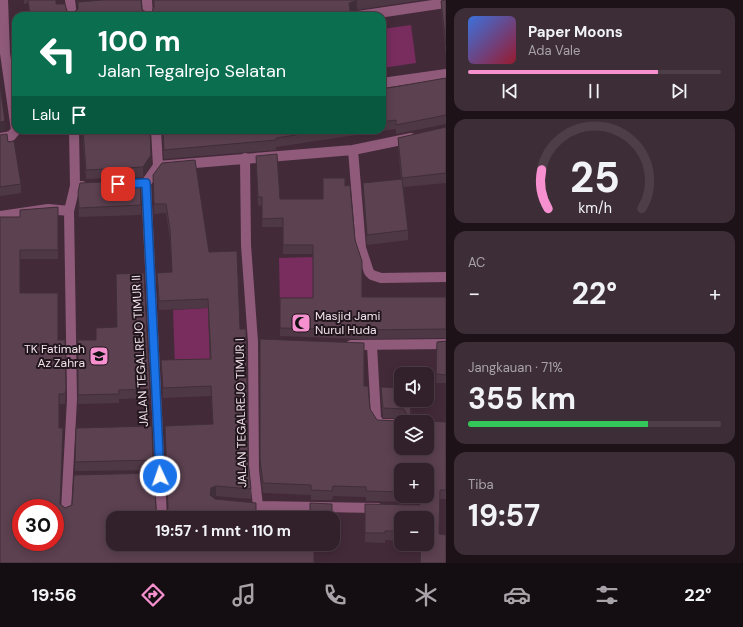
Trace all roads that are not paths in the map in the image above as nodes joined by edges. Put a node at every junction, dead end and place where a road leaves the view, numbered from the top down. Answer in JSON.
{"nodes":[{"id":1,"x":3,"y":0,"type":"edge"},
{"id":2,"x":70,"y":0,"type":"edge"},
{"id":3,"x":147,"y":0,"type":"edge"},
{"id":4,"x":446,"y":3,"type":"edge"},
{"id":5,"x":72,"y":12,"type":"edge"},
{"id":6,"x":148,"y":12,"type":"edge"},
{"id":7,"x":385,"y":12,"type":"edge"},
{"id":8,"x":3,"y":53,"type":"edge"},
{"id":9,"x":446,"y":74,"type":"edge"},
{"id":10,"x":386,"y":82,"type":"edge"},
{"id":11,"x":12,"y":106,"type":"edge"},
{"id":12,"x":13,"y":134,"type":"edge"},
{"id":13,"x":74,"y":134,"type":"edge"},
{"id":14,"x":156,"y":134,"type":"edge"},
{"id":15,"x":423,"y":135,"type":"edge"},
{"id":16,"x":0,"y":138,"type":"edge"},
{"id":17,"x":352,"y":150,"type":"junction"},
{"id":18,"x":245,"y":158,"type":"junction"},
{"id":19,"x":158,"y":166,"type":"junction"},
{"id":20,"x":91,"y":185,"type":"edge"},
{"id":21,"x":75,"y":186,"type":"junction"},
{"id":22,"x":69,"y":211,"type":"junction"},
{"id":23,"x":0,"y":216,"type":"edge"},
{"id":24,"x":446,"y":277,"type":"edge"},
{"id":25,"x":446,"y":344,"type":"edge"},
{"id":26,"x":340,"y":345,"type":"edge"},
{"id":27,"x":372,"y":346,"type":"junction"},
{"id":28,"x":394,"y":424,"type":"edge"},
{"id":29,"x":244,"y":505,"type":"edge"},
{"id":30,"x":258,"y":506,"type":"junction"},
{"id":31,"x":387,"y":508,"type":"edge"},
{"id":32,"x":66,"y":511,"type":"edge"},
{"id":33,"x":161,"y":511,"type":"edge"}],
"edges":[{"from":1,"to":8,"type":"street"},
{"from":2,"to":5,"type":"street"},
{"from":3,"to":6,"type":"street"},
{"from":4,"to":7,"type":"street"},
{"from":8,"to":11,"type":"street"},
{"from":9,"to":10,"type":"street"},
{"from":12,"to":16,"type":"street"},
{"from":13,"to":21,"type":"street"},
{"from":14,"to":19,"type":"street"},
{"from":15,"to":17,"type":"street"},
{"from":17,"to":18,"type":"street"},
{"from":17,"to":24,"type":"street"},
{"from":18,"to":19,"type":"street"},
{"from":18,"to":30,"type":"street","name":"JALAN TEGALREJO TIMUR I"},
{"from":19,"to":33,"type":"street","name":"JALAN TEGALREJO TIMUR II"},
{"from":20,"to":21,"type":"street"},
{"from":21,"to":22,"type":"street"},
{"from":22,"to":23,"type":"street"},
{"from":22,"to":32,"type":"street"},
{"from":25,"to":27,"type":"street"},
{"from":26,"to":27,"type":"street"},
{"from":27,"to":28,"type":"street"},
{"from":29,"to":30,"type":"street"},
{"from":30,"to":31,"type":"street"}]}
